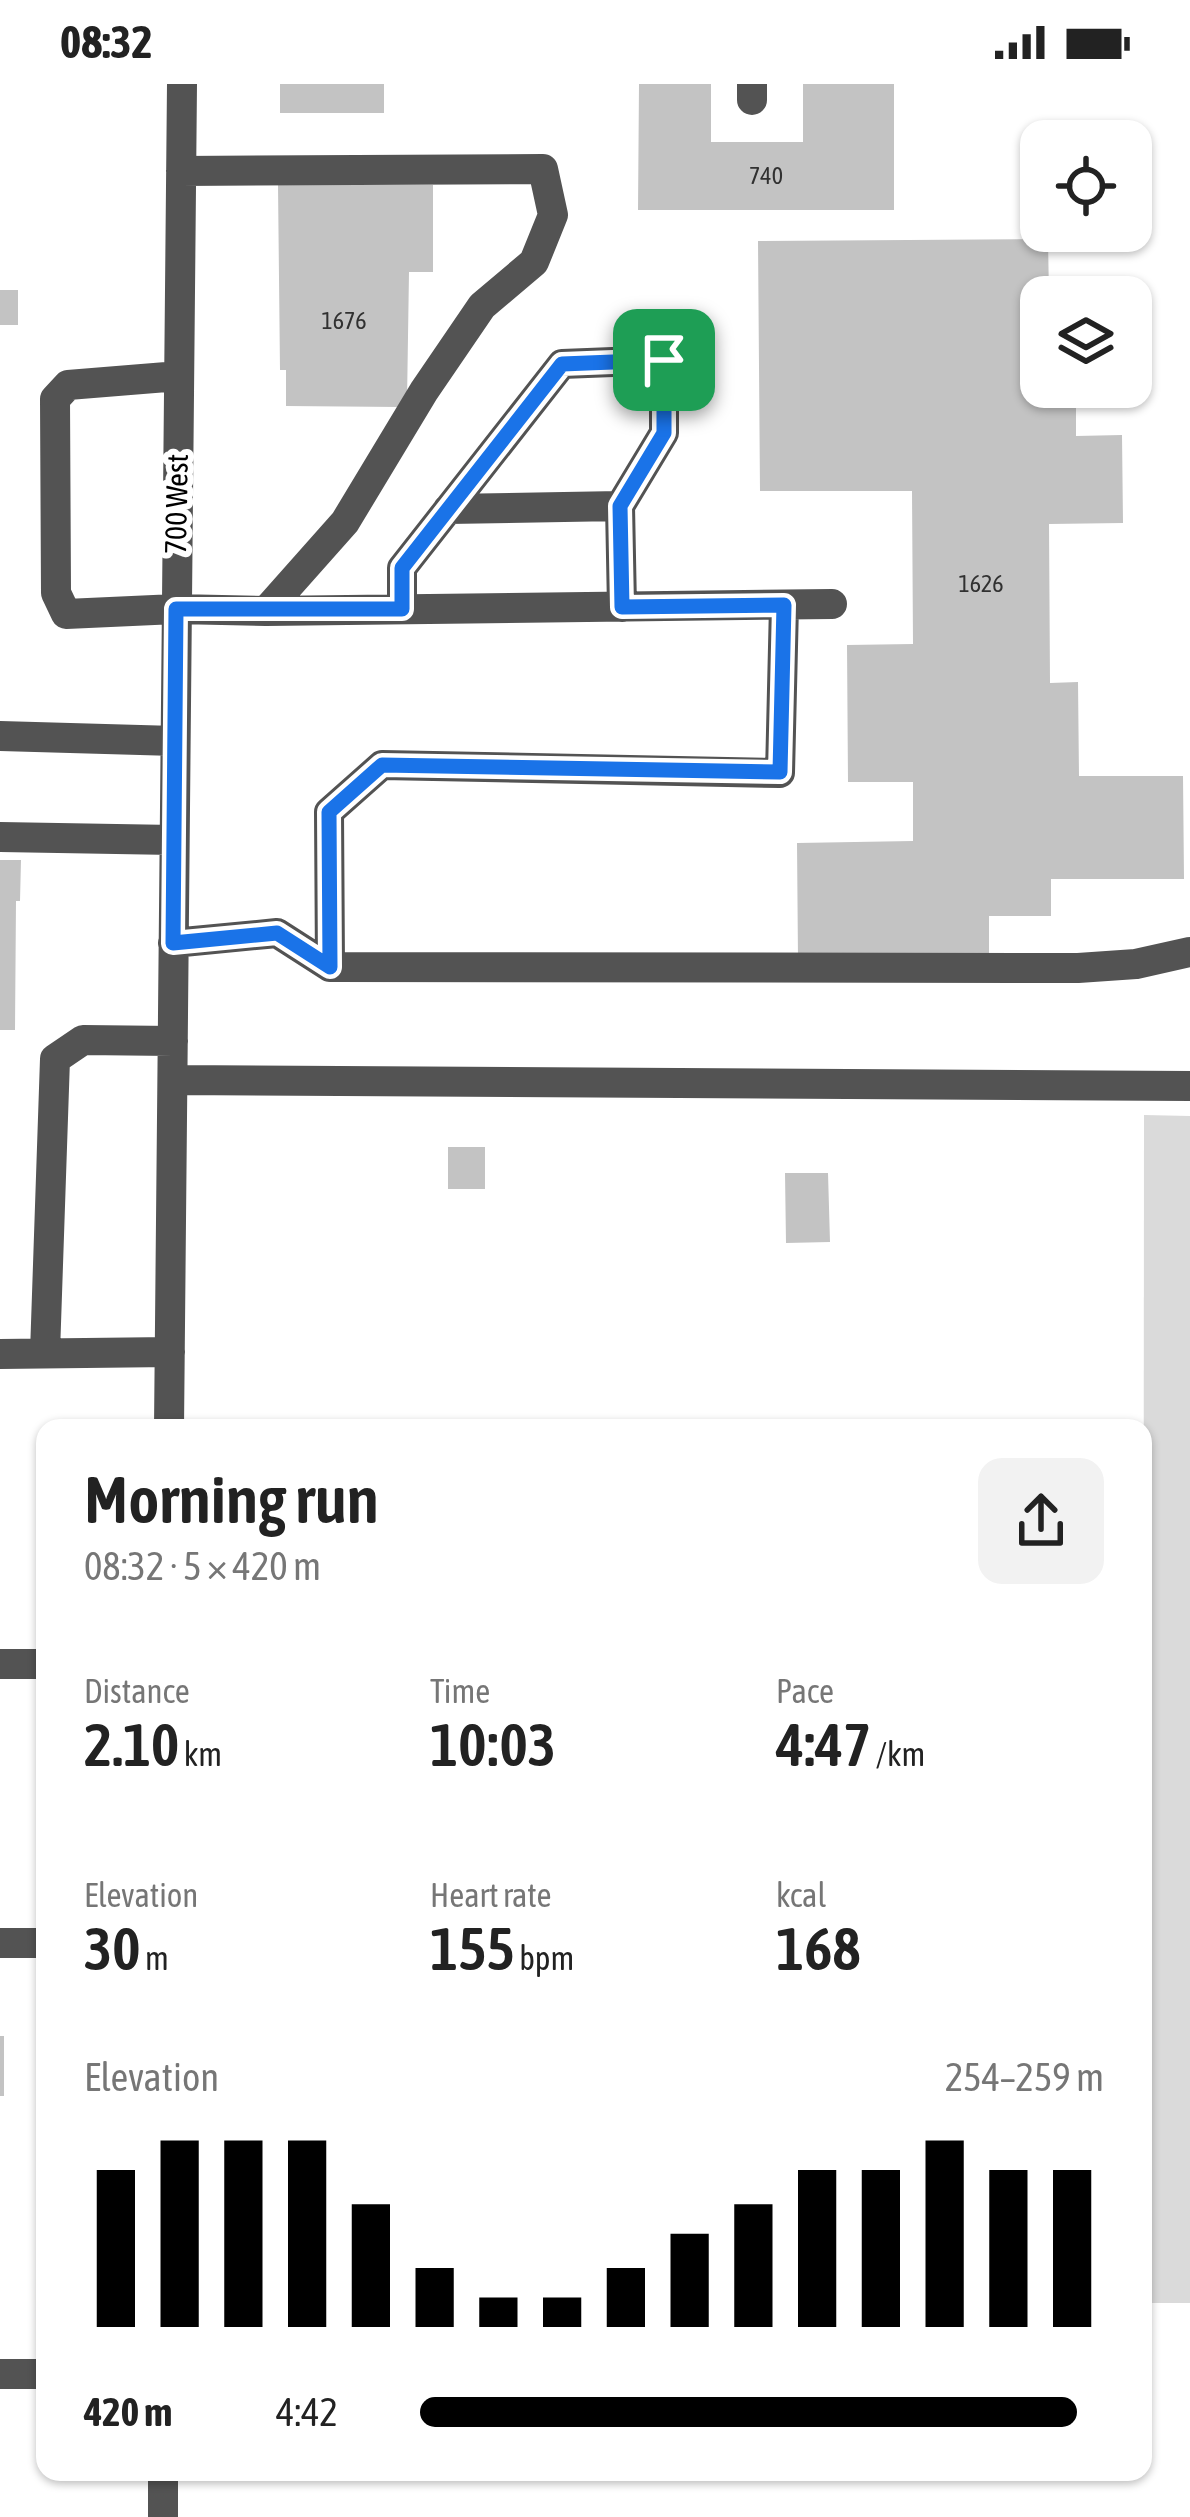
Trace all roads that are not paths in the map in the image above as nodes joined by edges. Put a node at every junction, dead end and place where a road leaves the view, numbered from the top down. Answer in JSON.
{"nodes":[{"id":1,"x":182,"y":84,"type":"edge"},
{"id":2,"x":181,"y":171,"type":"junction"},
{"id":3,"x":178,"y":376,"type":"junction"},
{"id":4,"x":620,"y":506,"type":"junction"},
{"id":5,"x":448,"y":509,"type":"junction"},
{"id":6,"x":832,"y":604,"type":"dead end"},
{"id":7,"x":784,"y":605,"type":"junction"},
{"id":8,"x":622,"y":607,"type":"junction"},
{"id":9,"x":176,"y":609,"type":"junction"},
{"id":10,"x":402,"y":609,"type":"junction"},
{"id":11,"x":266,"y":610,"type":"junction"},
{"id":12,"x":0,"y":736,"type":"edge"},
{"id":13,"x":175,"y":741,"type":"junction"},
{"id":14,"x":0,"y":837,"type":"edge"},
{"id":15,"x":174,"y":840,"type":"junction"},
{"id":16,"x":173,"y":943,"type":"junction"},
{"id":17,"x":1190,"y":952,"type":"edge"},
{"id":18,"x":330,"y":967,"type":"junction"},
{"id":19,"x":173,"y":1042,"type":"junction"},
{"id":20,"x":173,"y":1080,"type":"junction"},
{"id":21,"x":1190,"y":1086,"type":"edge"},
{"id":22,"x":170,"y":1352,"type":"junction"},
{"id":23,"x":45,"y":1353,"type":"junction"},
{"id":24,"x":0,"y":1354,"type":"edge"},
{"id":25,"x":169,"y":1419,"type":"edge"},
{"id":26,"x":0,"y":1664,"type":"edge"},
{"id":27,"x":36,"y":1664,"type":"edge"},
{"id":28,"x":0,"y":1943,"type":"edge"},
{"id":29,"x":36,"y":1943,"type":"edge"},
{"id":30,"x":0,"y":2374,"type":"edge"},
{"id":31,"x":36,"y":2374,"type":"edge"},
{"id":32,"x":163,"y":2481,"type":"edge"},
{"id":33,"x":163,"y":2517,"type":"edge"}],
"edges":[{"from":1,"to":2,"type":"street","name":"700 West"},
{"from":2,"to":3,"type":"street","name":"700 West"},
{"from":2,"to":11,"type":"street"},
{"from":3,"to":9,"type":"street","name":"700 West"},
{"from":3,"to":9,"type":"street"},
{"from":4,"to":5,"type":"street"},
{"from":4,"to":5,"type":"street"},
{"from":4,"to":8,"type":"street"},
{"from":5,"to":10,"type":"street"},
{"from":6,"to":7,"type":"street"},
{"from":7,"to":8,"type":"street"},
{"from":7,"to":18,"type":"street"},
{"from":8,"to":10,"type":"street"},
{"from":9,"to":11,"type":"street"},
{"from":9,"to":13,"type":"street","name":"700 West"},
{"from":10,"to":11,"type":"street"},
{"from":12,"to":13,"type":"street"},
{"from":13,"to":15,"type":"street","name":"700 West"},
{"from":14,"to":15,"type":"street"},
{"from":15,"to":16,"type":"street","name":"700 West"},
{"from":16,"to":18,"type":"street"},
{"from":16,"to":19,"type":"street","name":"700 West"},
{"from":17,"to":18,"type":"street"},
{"from":19,"to":20,"type":"street","name":"700 West"},
{"from":19,"to":23,"type":"street"},
{"from":20,"to":21,"type":"street"},
{"from":20,"to":22,"type":"street","name":"700 West"},
{"from":22,"to":23,"type":"street"},
{"from":22,"to":25,"type":"street","name":"700 West"},
{"from":23,"to":24,"type":"street"},
{"from":26,"to":27,"type":"street"},
{"from":28,"to":29,"type":"street"},
{"from":30,"to":31,"type":"street"},
{"from":32,"to":33,"type":"street"}]}
